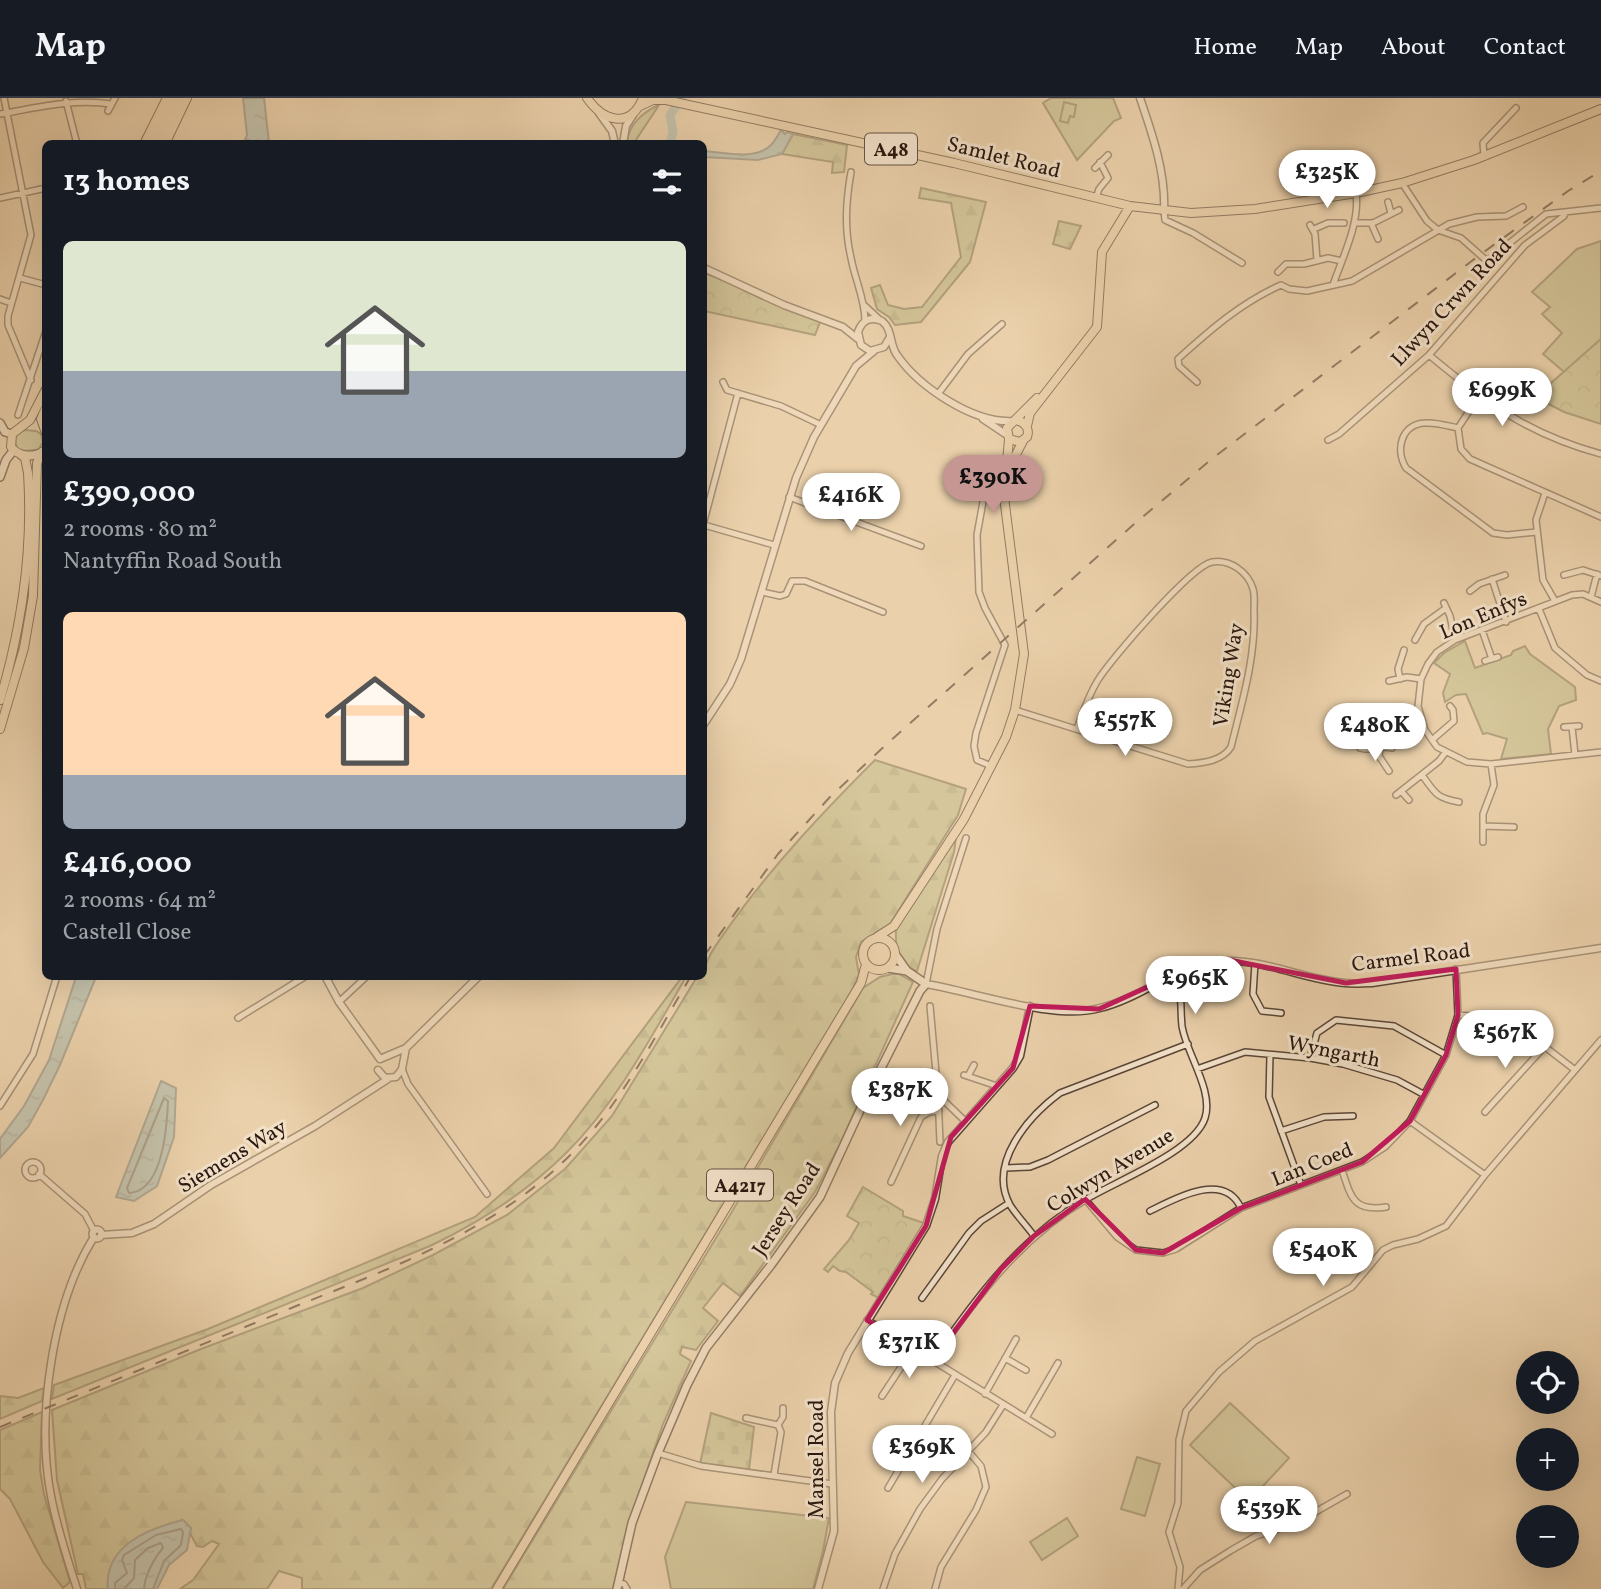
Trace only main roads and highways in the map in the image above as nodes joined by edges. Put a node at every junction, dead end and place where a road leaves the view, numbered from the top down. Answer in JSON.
{"nodes":[{"id":1,"x":167,"y":98,"type":"edge"},
{"id":2,"x":173,"y":98,"type":"edge"},
{"id":3,"x":180,"y":98,"type":"edge"},
{"id":4,"x":187,"y":98,"type":"edge"},
{"id":5,"x":589,"y":100,"type":"edge"},
{"id":6,"x":667,"y":100,"type":"edge"},
{"id":7,"x":639,"y":105,"type":"edge"},
{"id":8,"x":1601,"y":109,"type":"edge"},
{"id":9,"x":146,"y":140,"type":"edge"},
{"id":10,"x":153,"y":140,"type":"edge"},
{"id":11,"x":160,"y":140,"type":"edge"},
{"id":12,"x":167,"y":140,"type":"edge"},
{"id":13,"x":1105,"y":200,"type":"junction"},
{"id":14,"x":1130,"y":206,"type":"junction"},
{"id":15,"x":1122,"y":219,"type":"junction"},
{"id":16,"x":1048,"y":388,"type":"junction"},
{"id":17,"x":42,"y":397,"type":"edge"},
{"id":18,"x":1015,"y":421,"type":"junction"},
{"id":19,"x":0,"y":424,"type":"edge"},
{"id":20,"x":22,"y":426,"type":"junction"},
{"id":21,"x":1027,"y":426,"type":"junction"},
{"id":22,"x":42,"y":430,"type":"edge"},
{"id":23,"x":12,"y":434,"type":"junction"},
{"id":24,"x":1008,"y":437,"type":"junction"},
{"id":25,"x":1023,"y":441,"type":"junction"},
{"id":26,"x":17,"y":452,"type":"junction"},
{"id":27,"x":42,"y":452,"type":"edge"},
{"id":28,"x":42,"y":454,"type":"edge"},
{"id":29,"x":1007,"y":470,"type":"junction"},
{"id":30,"x":0,"y":477,"type":"edge"},
{"id":31,"x":0,"y":700,"type":"edge"},
{"id":32,"x":0,"y":729,"type":"edge"},
{"id":33,"x":894,"y":926,"type":"junction"},
{"id":34,"x":877,"y":937,"type":"junction"},
{"id":35,"x":892,"y":944,"type":"junction"},
{"id":36,"x":895,"y":954,"type":"junction"},
{"id":37,"x":866,"y":964,"type":"junction"},
{"id":38,"x":888,"y":968,"type":"junction"},
{"id":39,"x":877,"y":970,"type":"junction"},
{"id":40,"x":907,"y":971,"type":"junction"},
{"id":41,"x":861,"y":983,"type":"junction"},
{"id":42,"x":926,"y":984,"type":"joint"},
{"id":43,"x":618,"y":1586,"type":"edge"},
{"id":44,"x":496,"y":1589,"type":"edge"}],
"edges":[{"from":1,"to":9,"type":"main road"},
{"from":2,"to":10,"type":"main road"},
{"from":3,"to":11,"type":"main road"},
{"from":4,"to":12,"type":"main road"},
{"from":5,"to":7,"type":"main road"},
{"from":6,"to":7,"type":"main road"},
{"from":6,"to":13,"type":"main road","name":"Samlet Road","number":"A48"},
{"from":8,"to":14,"type":"main road","number":"A48"},
{"from":13,"to":14,"type":"main road","name":"Samlet Road","number":"A48"},
{"from":13,"to":15,"type":"main road"},
{"from":14,"to":15,"type":"main road"},
{"from":15,"to":16,"type":"main road"},
{"from":16,"to":18,"type":"main road"},
{"from":16,"to":21,"type":"main road"},
{"from":17,"to":20,"type":"main road"},
{"from":18,"to":21,"type":"main road"},
{"from":18,"to":24,"type":"main road"},
{"from":19,"to":23,"type":"main road"},
{"from":20,"to":22,"type":"main road"},
{"from":20,"to":23,"type":"main road"},
{"from":21,"to":25,"type":"main road"},
{"from":23,"to":26,"type":"main road"},
{"from":24,"to":25,"type":"main road"},
{"from":24,"to":29,"type":"main road"},
{"from":25,"to":29,"type":"main road"},
{"from":26,"to":27,"type":"main road"},
{"from":26,"to":30,"type":"main road"},
{"from":26,"to":31,"type":"main road"},
{"from":28,"to":32,"type":"main road"},
{"from":29,"to":33,"type":"main road"},
{"from":33,"to":34,"type":"main road"},
{"from":33,"to":35,"type":"main road"},
{"from":34,"to":35,"type":"main road"},
{"from":34,"to":37,"type":"main road"},
{"from":35,"to":36,"type":"main road"},
{"from":36,"to":38,"type":"main road"},
{"from":36,"to":40,"type":"main road","name":"Carmel Road"},
{"from":37,"to":39,"type":"main road"},
{"from":37,"to":41,"type":"main road","number":"A4217"},
{"from":38,"to":39,"type":"main road"},
{"from":38,"to":40,"type":"main road","name":"Carmel Road"},
{"from":39,"to":41,"type":"main road","number":"A4217"},
{"from":40,"to":42,"type":"main road","name":"Carmel Road"},
{"from":41,"to":44,"type":"main road","number":"A4217"},
{"from":42,"to":43,"type":"main road","name":"Jersey Road"}]}
